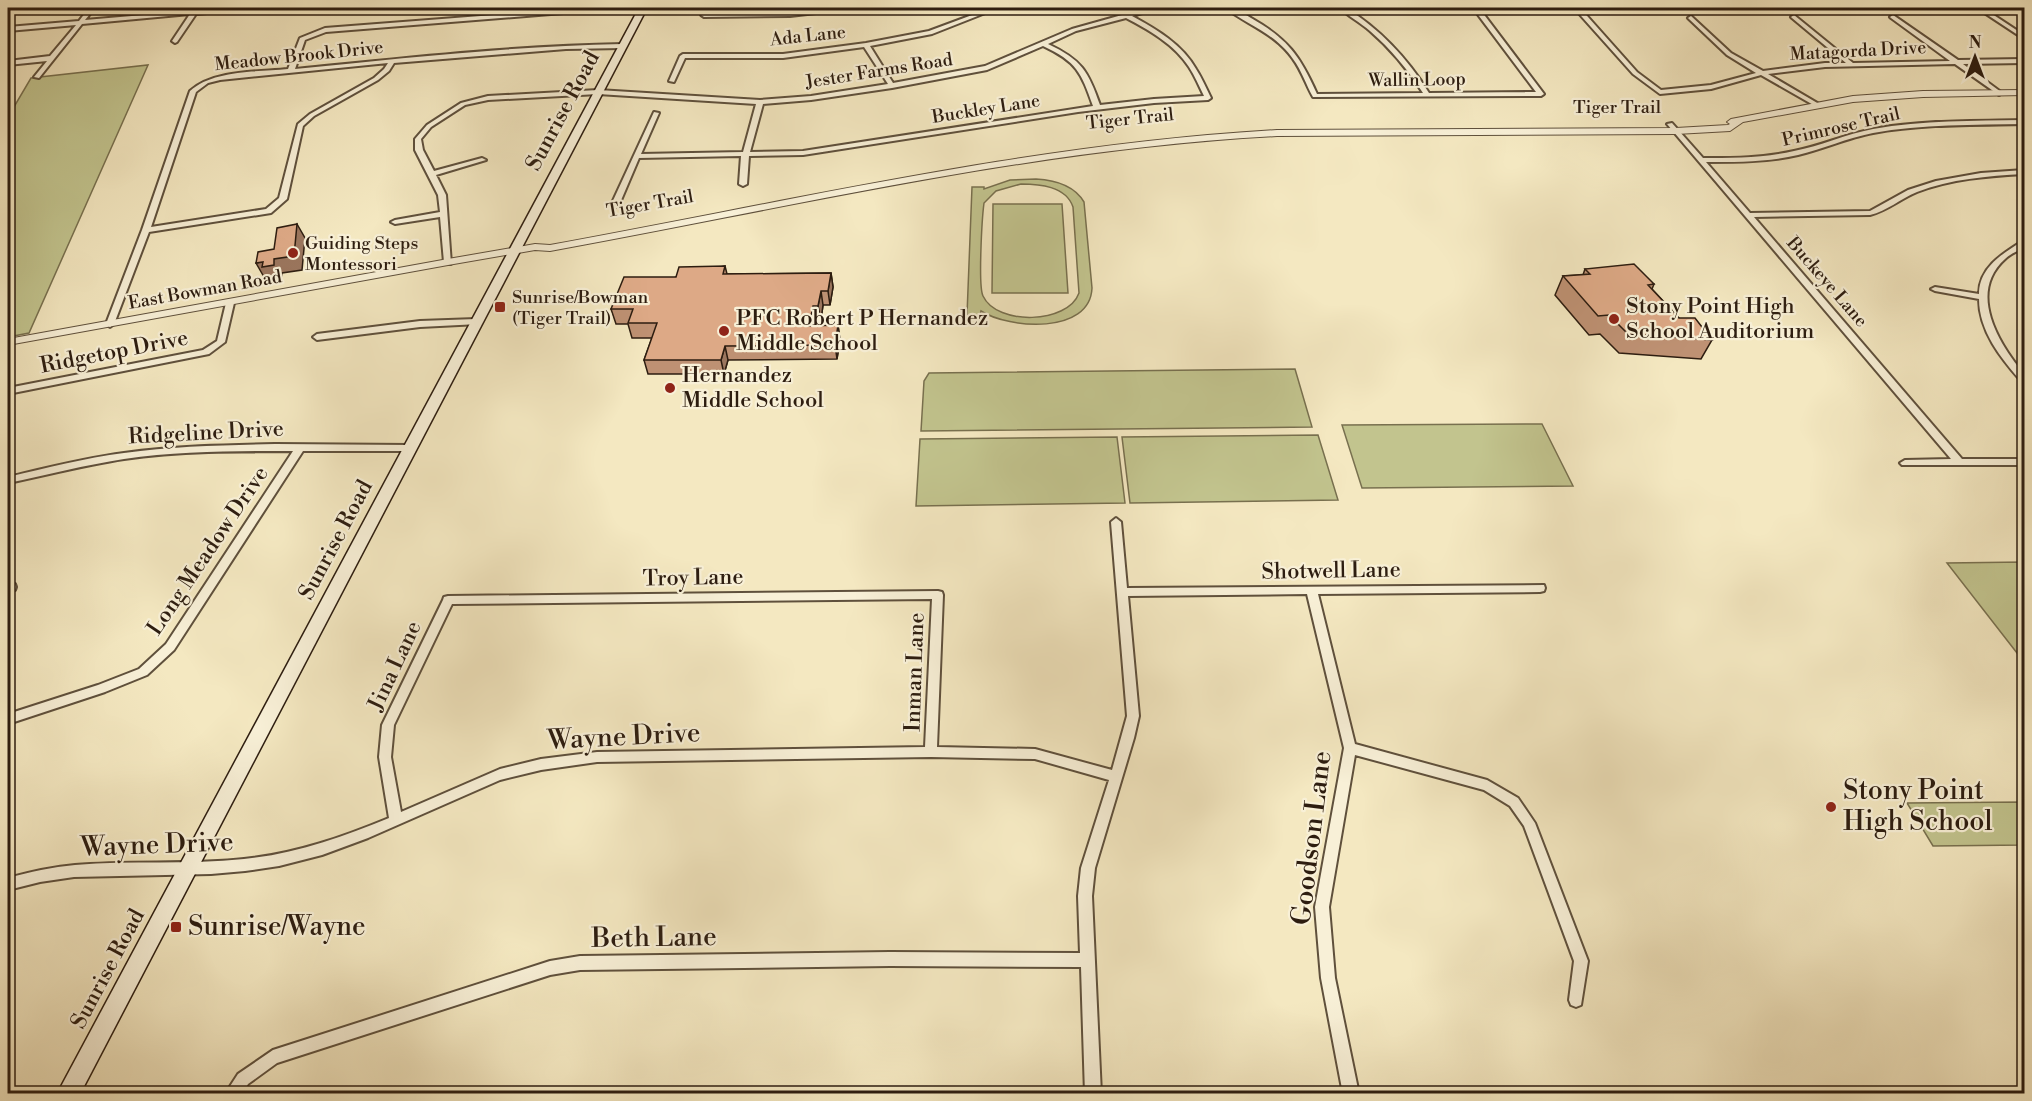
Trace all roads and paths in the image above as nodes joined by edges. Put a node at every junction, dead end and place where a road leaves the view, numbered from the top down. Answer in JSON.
{"nodes":[{"id":1,"x":92,"y":8,"type":"edge"},
{"id":2,"x":240,"y":8,"type":"edge"},
{"id":3,"x":600,"y":8,"type":"edge"},
{"id":4,"x":643,"y":8,"type":"edge"},
{"id":5,"x":706,"y":8,"type":"edge"},
{"id":6,"x":842,"y":8,"type":"edge"},
{"id":7,"x":995,"y":8,"type":"edge"},
{"id":8,"x":1113,"y":8,"type":"edge"},
{"id":9,"x":1154,"y":8,"type":"edge"},
{"id":10,"x":1228,"y":8,"type":"edge"},
{"id":11,"x":1344,"y":8,"type":"edge"},
{"id":12,"x":1476,"y":8,"type":"edge"},
{"id":13,"x":1577,"y":8,"type":"edge"},
{"id":14,"x":1980,"y":8,"type":"edge"},
{"id":15,"x":194,"y":12,"type":"junction"},
{"id":16,"x":1126,"y":15,"type":"junction"},
{"id":17,"x":1794,"y":17,"type":"dead end"},
{"id":18,"x":1893,"y":17,"type":"dead end"},
{"id":19,"x":1691,"y":18,"type":"dead end"},
{"id":20,"x":81,"y":22,"type":"junction"},
{"id":21,"x":8,"y":28,"type":"edge"},
{"id":22,"x":2025,"y":37,"type":"edge"},
{"id":23,"x":176,"y":41,"type":"dead end"},
{"id":24,"x":1042,"y":43,"type":"junction"},
{"id":25,"x":866,"y":45,"type":"junction"},
{"id":26,"x":623,"y":46,"type":"junction"},
{"id":27,"x":52,"y":58,"type":"junction"},
{"id":28,"x":392,"y":61,"type":"junction"},
{"id":29,"x":2025,"y":61,"type":"edge"},
{"id":30,"x":1958,"y":62,"type":"junction"},
{"id":31,"x":8,"y":63,"type":"edge"},
{"id":32,"x":1851,"y":64,"type":"junction"},
{"id":33,"x":291,"y":70,"type":"junction"},
{"id":34,"x":1762,"y":74,"type":"junction"},
{"id":35,"x":37,"y":77,"type":"dead end"},
{"id":36,"x":672,"y":81,"type":"dead end"},
{"id":37,"x":892,"y":86,"type":"junction"},
{"id":38,"x":598,"y":92,"type":"junction"},
{"id":39,"x":1999,"y":93,"type":"junction"},
{"id":40,"x":2025,"y":93,"type":"edge"},
{"id":41,"x":1427,"y":95,"type":"junction"},
{"id":42,"x":760,"y":102,"type":"junction"},
{"id":43,"x":1817,"y":105,"type":"junction"},
{"id":44,"x":1097,"y":107,"type":"junction"},
{"id":45,"x":656,"y":113,"type":"dead end"},
{"id":46,"x":2025,"y":122,"type":"edge"},
{"id":47,"x":1673,"y":127,"type":"junction"},
{"id":48,"x":636,"y":156,"type":"junction"},
{"id":49,"x":746,"y":156,"type":"junction"},
{"id":50,"x":482,"y":160,"type":"dead end"},
{"id":51,"x":1701,"y":160,"type":"junction"},
{"id":52,"x":2025,"y":172,"type":"edge"},
{"id":53,"x":432,"y":174,"type":"junction"},
{"id":54,"x":743,"y":184,"type":"dead end"},
{"id":55,"x":615,"y":205,"type":"dead end"},
{"id":56,"x":444,"y":214,"type":"junction"},
{"id":57,"x":1747,"y":215,"type":"junction"},
{"id":58,"x":395,"y":222,"type":"dead end"},
{"id":59,"x":146,"y":230,"type":"junction"},
{"id":60,"x":2025,"y":244,"type":"edge"},
{"id":61,"x":515,"y":250,"type":"junction"},
{"id":62,"x":448,"y":262,"type":"junction"},
{"id":63,"x":1935,"y":289,"type":"dead end"},
{"id":64,"x":1982,"y":297,"type":"junction"},
{"id":65,"x":230,"y":303,"type":"junction"},
{"id":66,"x":476,"y":322,"type":"junction"},
{"id":67,"x":110,"y":324,"type":"junction"},
{"id":68,"x":317,"y":338,"type":"dead end"},
{"id":69,"x":8,"y":342,"type":"edge"},
{"id":70,"x":2023,"y":376,"type":"edge"},
{"id":71,"x":8,"y":391,"type":"edge"},
{"id":72,"x":300,"y":448,"type":"junction"},
{"id":73,"x":410,"y":448,"type":"junction"},
{"id":74,"x":1959,"y":462,"type":"junction"},
{"id":75,"x":2025,"y":462,"type":"edge"},
{"id":76,"x":1905,"y":463,"type":"dead end"},
{"id":77,"x":8,"y":480,"type":"edge"},
{"id":78,"x":1116,"y":522,"type":"dead end"},
{"id":79,"x":1540,"y":588,"type":"dead end"},
{"id":80,"x":1312,"y":591,"type":"junction"},
{"id":81,"x":1122,"y":592,"type":"junction"},
{"id":82,"x":938,"y":594,"type":"joint"},
{"id":83,"x":448,"y":600,"type":"joint"},
{"id":84,"x":8,"y":719,"type":"edge"},
{"id":85,"x":1350,"y":748,"type":"junction"},
{"id":86,"x":931,"y":752,"type":"junction"},
{"id":87,"x":1115,"y":776,"type":"junction"},
{"id":88,"x":396,"y":821,"type":"junction"},
{"id":89,"x":186,"y":870,"type":"junction"},
{"id":90,"x":8,"y":884,"type":"edge"},
{"id":91,"x":1087,"y":960,"type":"junction"},
{"id":92,"x":1576,"y":1000,"type":"dead end"},
{"id":93,"x":68,"y":1094,"type":"edge"},
{"id":94,"x":232,"y":1094,"type":"edge"},
{"id":95,"x":1093,"y":1094,"type":"edge"},
{"id":96,"x":1352,"y":1094,"type":"edge"}],
"edges":[{"from":1,"to":20,"type":"street"},
{"from":2,"to":15,"type":"street"},
{"from":3,"to":33,"type":"street"},
{"from":4,"to":26,"type":"main road","name":"Sunrise Road"},
{"from":5,"to":6,"type":"street"},
{"from":7,"to":25,"type":"street","name":"Ada Lane"},
{"from":8,"to":16,"type":"street","name":"Buckley Lane"},
{"from":9,"to":16,"type":"street","name":"Jester Farms Road"},
{"from":10,"to":41,"type":"street","name":"Wallin Loop"},
{"from":11,"to":41,"type":"street"},
{"from":12,"to":41,"type":"street","name":"Wallin Loop"},
{"from":13,"to":34,"type":"street","name":"Matagorda Drive"},
{"from":14,"to":22,"type":"street"},
{"from":15,"to":20,"type":"street"},
{"from":15,"to":23,"type":"street"},
{"from":16,"to":24,"type":"street","name":"Jester Farms Road"},
{"from":16,"to":44,"type":"street","name":"Buckley Lane"},
{"from":17,"to":32,"type":"street"},
{"from":18,"to":30,"type":"street"},
{"from":19,"to":34,"type":"street"},
{"from":20,"to":21,"type":"street"},
{"from":20,"to":27,"type":"street"},
{"from":24,"to":37,"type":"street","name":"Jester Farms Road"},
{"from":24,"to":44,"type":"street"},
{"from":25,"to":36,"type":"street","name":"Ada Lane"},
{"from":25,"to":37,"type":"street"},
{"from":26,"to":28,"type":"street","name":"Meadow Brook Drive"},
{"from":26,"to":38,"type":"main road","name":"Sunrise Road"},
{"from":27,"to":31,"type":"street"},
{"from":27,"to":35,"type":"street"},
{"from":28,"to":33,"type":"street","name":"Meadow Brook Drive"},
{"from":28,"to":59,"type":"street"},
{"from":29,"to":30,"type":"street","name":"Matagorda Drive"},
{"from":30,"to":32,"type":"street","name":"Matagorda Drive"},
{"from":30,"to":39,"type":"street"},
{"from":32,"to":34,"type":"street","name":"Matagorda Drive"},
{"from":33,"to":59,"type":"street","name":"Meadow Brook Drive"},
{"from":34,"to":43,"type":"street"},
{"from":37,"to":42,"type":"street","name":"Jester Farms Road"},
{"from":38,"to":42,"type":"street","name":"Jester Farms Road"},
{"from":38,"to":53,"type":"street","name":"Jester Farms Road"},
{"from":38,"to":61,"type":"main road","name":"Sunrise Road"},
{"from":39,"to":40,"type":"street","name":"Tiger Trail"},
{"from":39,"to":43,"type":"street","name":"Tiger Trail"},
{"from":42,"to":49,"type":"street"},
{"from":43,"to":47,"type":"street","name":"Tiger Trail"},
{"from":44,"to":49,"type":"street","name":"Buckley Lane"},
{"from":45,"to":48,"type":"street"},
{"from":46,"to":51,"type":"street","name":"Primrose Trail"},
{"from":47,"to":51,"type":"street","name":"Buckeye Lane"},
{"from":47,"to":61,"type":"street","name":"Tiger Trail"},
{"from":48,"to":49,"type":"street","name":"Buckley Lane"},
{"from":48,"to":55,"type":"street"},
{"from":49,"to":54,"type":"street"},
{"from":50,"to":53,"type":"street"},
{"from":51,"to":57,"type":"street","name":"Buckeye Lane"},
{"from":52,"to":57,"type":"street"},
{"from":53,"to":56,"type":"street"},
{"from":56,"to":58,"type":"street"},
{"from":56,"to":62,"type":"street"},
{"from":57,"to":74,"type":"street","name":"Buckeye Lane"},
{"from":59,"to":67,"type":"street","name":"Meadow Brook Drive"},
{"from":60,"to":64,"type":"street"},
{"from":61,"to":62,"type":"street","name":"East Bowman Road"},
{"from":61,"to":66,"type":"main road","name":"Sunrise Road"},
{"from":62,"to":65,"type":"street","name":"East Bowman Road"},
{"from":63,"to":64,"type":"street"},
{"from":64,"to":70,"type":"street"},
{"from":65,"to":67,"type":"street","name":"East Bowman Road"},
{"from":65,"to":71,"type":"street","name":"Ridgetop Drive"},
{"from":66,"to":68,"type":"street"},
{"from":66,"to":73,"type":"main road","name":"Sunrise Road"},
{"from":67,"to":69,"type":"street","name":"East Bowman Road"},
{"from":72,"to":73,"type":"street","name":"Ridgeline Drive"},
{"from":72,"to":77,"type":"street","name":"Ridgeline Drive"},
{"from":72,"to":84,"type":"street","name":"Long Meadow Drive"},
{"from":73,"to":89,"type":"main road","name":"Sunrise Road"},
{"from":74,"to":75,"type":"street"},
{"from":74,"to":76,"type":"street"},
{"from":78,"to":81,"type":"street"},
{"from":79,"to":80,"type":"street","name":"Shotwell Lane"},
{"from":80,"to":81,"type":"street","name":"Shotwell Lane"},
{"from":80,"to":85,"type":"street","name":"Goodson Lane"},
{"from":81,"to":87,"type":"street"},
{"from":82,"to":83,"type":"street","name":"Troy Lane"},
{"from":82,"to":86,"type":"street","name":"Inman Lane"},
{"from":83,"to":88,"type":"street","name":"Jina Lane"},
{"from":85,"to":92,"type":"street"},
{"from":85,"to":96,"type":"street","name":"Goodson Lane"},
{"from":86,"to":87,"type":"street","name":"Wayne Drive"},
{"from":86,"to":88,"type":"street","name":"Wayne Drive"},
{"from":87,"to":91,"type":"street"},
{"from":88,"to":89,"type":"street","name":"Wayne Drive"},
{"from":89,"to":90,"type":"street","name":"Wayne Drive"},
{"from":89,"to":93,"type":"main road","name":"Sunrise Road"},
{"from":91,"to":94,"type":"street","name":"Beth Lane"},
{"from":91,"to":95,"type":"street"}]}
